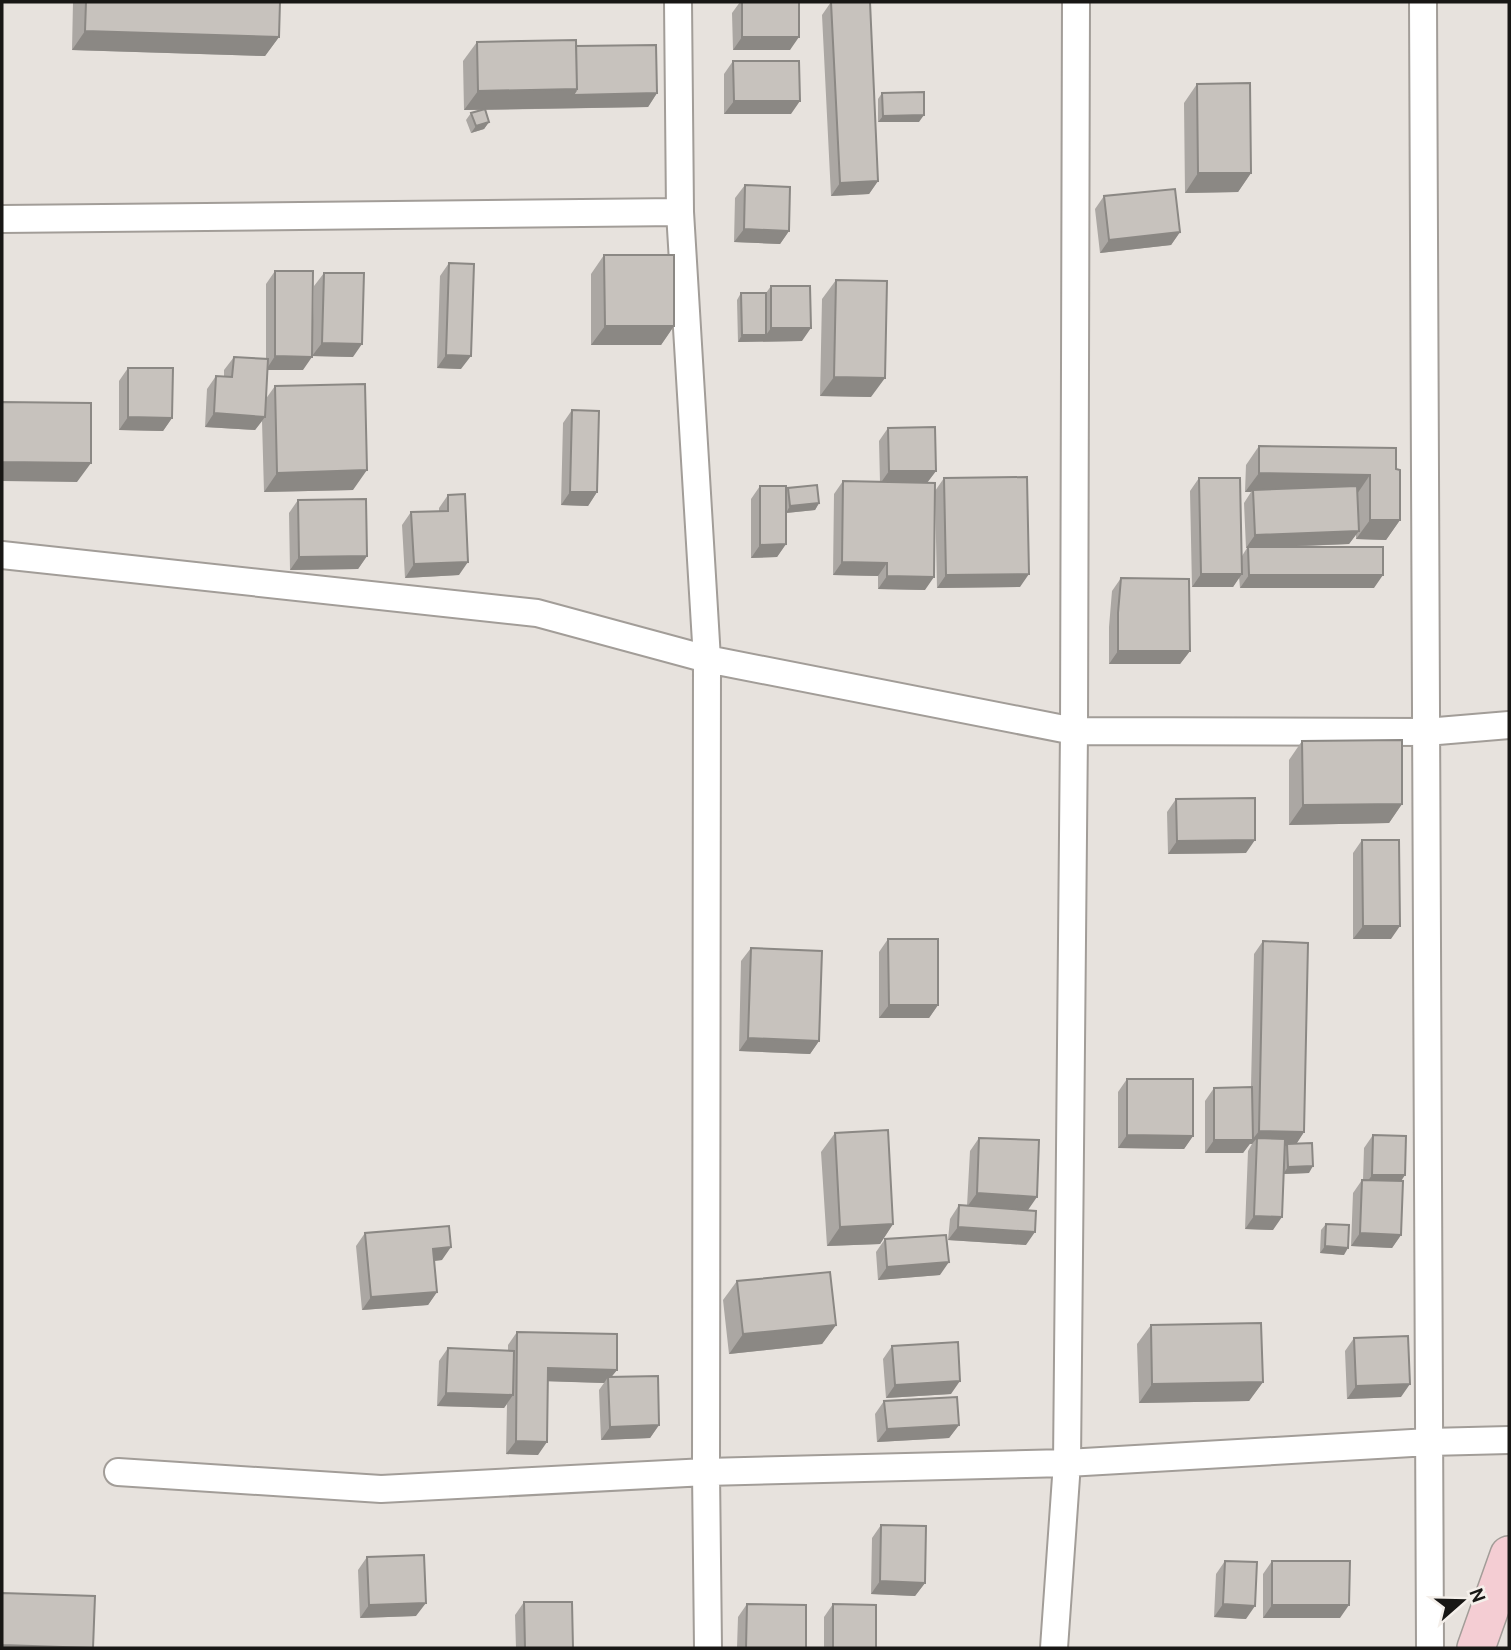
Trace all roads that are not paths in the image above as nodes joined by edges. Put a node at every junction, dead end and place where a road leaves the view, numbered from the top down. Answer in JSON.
{"nodes":[{"id":1,"x":678,"y":2,"type":"edge"},
{"id":2,"x":1076,"y":2,"type":"edge"},
{"id":3,"x":1423,"y":2,"type":"edge"},
{"id":4,"x":680,"y":212,"type":"junction"},
{"id":5,"x":2,"y":219,"type":"edge"},
{"id":6,"x":2,"y":555,"type":"edge"},
{"id":7,"x":707,"y":659,"type":"junction"},
{"id":8,"x":1509,"y":725,"type":"edge"},
{"id":9,"x":1074,"y":731,"type":"junction"},
{"id":10,"x":1426,"y":732,"type":"junction"},
{"id":11,"x":1509,"y":1440,"type":"edge"},
{"id":12,"x":1429,"y":1443,"type":"junction"},
{"id":13,"x":1067,"y":1463,"type":"junction"},
{"id":14,"x":118,"y":1472,"type":"dead end"},
{"id":15,"x":706,"y":1472,"type":"junction"},
{"id":16,"x":1509,"y":1555,"type":"edge"},
{"id":17,"x":708,"y":1648,"type":"edge"},
{"id":18,"x":1054,"y":1648,"type":"edge"},
{"id":19,"x":1430,"y":1648,"type":"edge"},
{"id":20,"x":1476,"y":1648,"type":"edge"}],
"edges":[{"from":1,"to":4,"type":"street"},
{"from":2,"to":9,"type":"street"},
{"from":3,"to":10,"type":"street"},
{"from":4,"to":5,"type":"street"},
{"from":4,"to":7,"type":"street"},
{"from":6,"to":7,"type":"street"},
{"from":7,"to":9,"type":"street"},
{"from":7,"to":15,"type":"street"},
{"from":8,"to":10,"type":"street"},
{"from":9,"to":10,"type":"street"},
{"from":9,"to":13,"type":"street"},
{"from":10,"to":12,"type":"street"},
{"from":11,"to":12,"type":"street"},
{"from":12,"to":13,"type":"street"},
{"from":12,"to":19,"type":"street"},
{"from":13,"to":15,"type":"street"},
{"from":13,"to":18,"type":"street"},
{"from":14,"to":15,"type":"street"},
{"from":15,"to":17,"type":"street"},
{"from":16,"to":20,"type":"street"}]}
